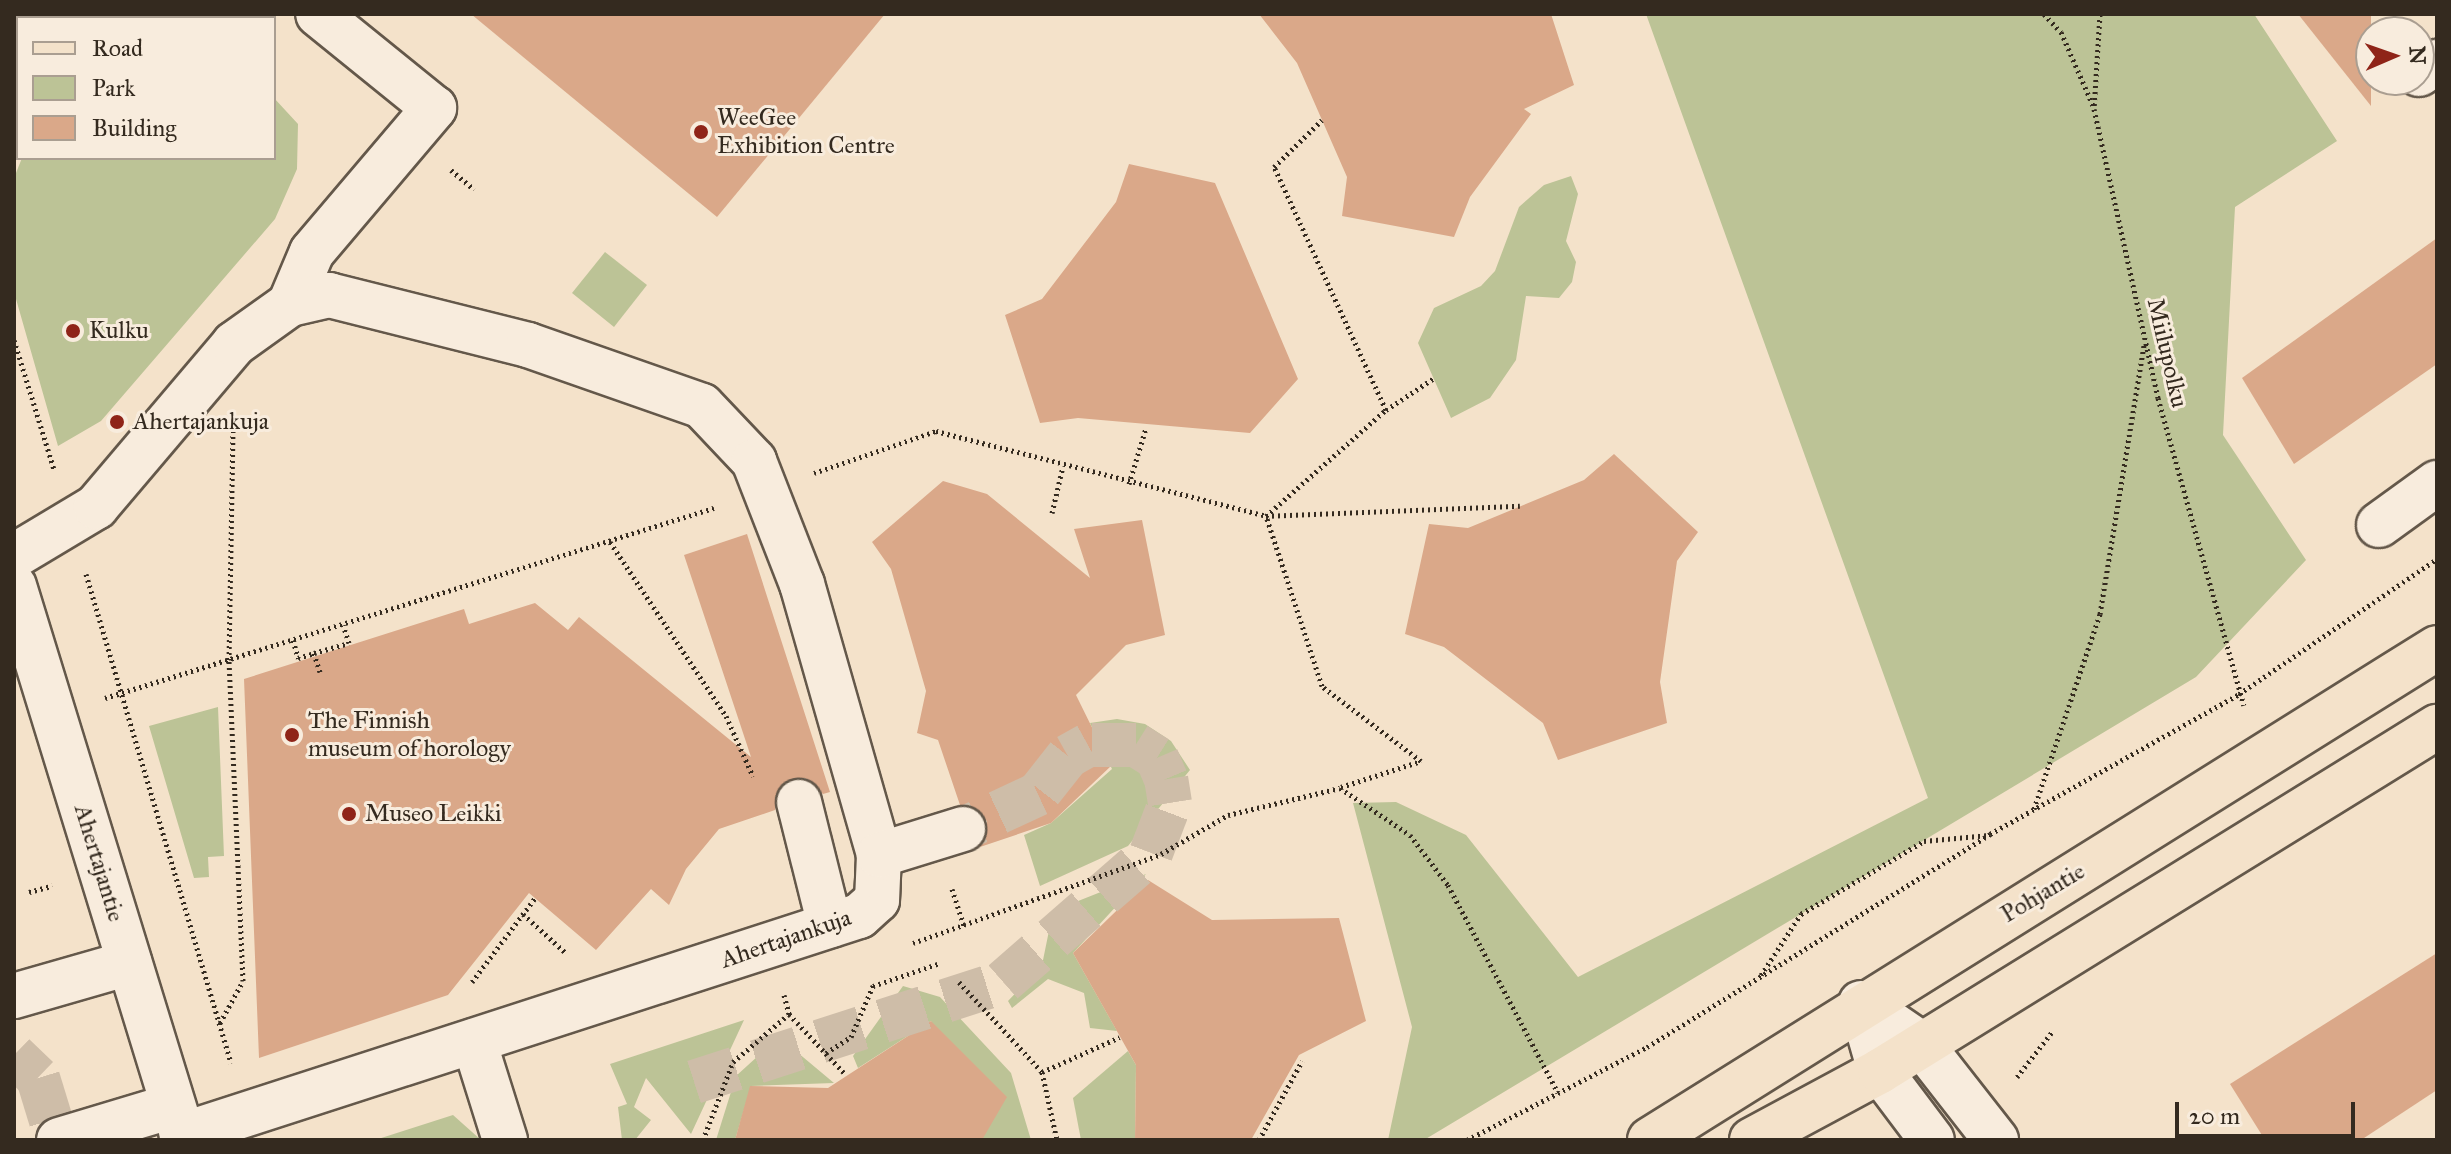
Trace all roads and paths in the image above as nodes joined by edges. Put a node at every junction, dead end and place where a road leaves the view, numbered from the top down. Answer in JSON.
{"nodes":[{"id":1,"x":318,"y":14,"type":"edge"},
{"id":2,"x":2044,"y":14,"type":"edge"},
{"id":3,"x":2100,"y":14,"type":"edge"},
{"id":4,"x":2094,"y":109,"type":"junction"},
{"id":5,"x":1322,"y":120,"type":"dead end"},
{"id":6,"x":442,"y":162,"type":"dead end"},
{"id":7,"x":474,"y":189,"type":"dead end"},
{"id":8,"x":290,"y":304,"type":"junction"},
{"id":9,"x":2145,"y":338,"type":"junction"},
{"id":10,"x":14,"y":340,"type":"edge"},
{"id":11,"x":234,"y":344,"type":"junction"},
{"id":12,"x":1434,"y":378,"type":"dead end"},
{"id":13,"x":1386,"y":410,"type":"junction"},
{"id":14,"x":1146,"y":428,"type":"dead end"},
{"id":15,"x":1063,"y":466,"type":"junction"},
{"id":16,"x":2437,"y":483,"type":"edge"},
{"id":17,"x":1129,"y":484,"type":"junction"},
{"id":18,"x":766,"y":490,"type":"junction"},
{"id":19,"x":1520,"y":506,"type":"dead end"},
{"id":20,"x":1052,"y":513,"type":"dead end"},
{"id":21,"x":1266,"y":516,"type":"junction"},
{"id":22,"x":71,"y":525,"type":"junction"},
{"id":23,"x":2379,"y":525,"type":"dead end"},
{"id":24,"x":610,"y":542,"type":"junction"},
{"id":25,"x":14,"y":556,"type":"edge"},
{"id":26,"x":2437,"y":559,"type":"edge"},
{"id":27,"x":14,"y":586,"type":"edge"},
{"id":28,"x":343,"y":625,"type":"junction"},
{"id":29,"x":293,"y":640,"type":"junction"},
{"id":30,"x":2437,"y":648,"type":"edge"},
{"id":31,"x":314,"y":653,"type":"junction"},
{"id":32,"x":229,"y":660,"type":"junction"},
{"id":33,"x":320,"y":672,"type":"dead end"},
{"id":34,"x":121,"y":693,"type":"junction"},
{"id":35,"x":2239,"y":694,"type":"junction"},
{"id":36,"x":2437,"y":727,"type":"edge"},
{"id":37,"x":757,"y":785,"type":"dead end"},
{"id":38,"x":1340,"y":788,"type":"junction"},
{"id":39,"x":799,"y":802,"type":"dead end"},
{"id":40,"x":2034,"y":810,"type":"junction"},
{"id":41,"x":1228,"y":815,"type":"dead end"},
{"id":42,"x":963,"y":829,"type":"tunnel mouth"},
{"id":43,"x":1990,"y":834,"type":"junction"},
{"id":44,"x":879,"y":855,"type":"junction"},
{"id":45,"x":56,"y":884,"type":"dead end"},
{"id":46,"x":29,"y":892,"type":"dead end"},
{"id":47,"x":535,"y":898,"type":"dead end"},
{"id":48,"x":523,"y":914,"type":"junction"},
{"id":49,"x":830,"y":925,"type":"junction"},
{"id":50,"x":574,"y":961,"type":"dead end"},
{"id":51,"x":129,"y":963,"type":"junction"},
{"id":52,"x":940,"y":963,"type":"dead end"},
{"id":53,"x":1758,"y":978,"type":"junction"},
{"id":54,"x":959,"y":982,"type":"dead end"},
{"id":55,"x":469,"y":986,"type":"dead end"},
{"id":56,"x":781,"y":986,"type":"dead end"},
{"id":57,"x":14,"y":996,"type":"edge"},
{"id":58,"x":1861,"y":1003,"type":"junction"},
{"id":59,"x":789,"y":1014,"type":"junction"},
{"id":60,"x":220,"y":1023,"type":"junction"},
{"id":61,"x":1120,"y":1037,"type":"dead end"},
{"id":62,"x":474,"y":1041,"type":"junction"},
{"id":63,"x":1921,"y":1044,"type":"junction"},
{"id":64,"x":826,"y":1053,"type":"junction"},
{"id":65,"x":1302,"y":1061,"type":"dead end"},
{"id":66,"x":1880,"y":1071,"type":"junction"},
{"id":67,"x":1042,"y":1072,"type":"junction"},
{"id":68,"x":846,"y":1075,"type":"dead end"},
{"id":69,"x":1558,"y":1093,"type":"junction"},
{"id":70,"x":248,"y":1114,"type":"junction"},
{"id":71,"x":179,"y":1127,"type":"edge"},
{"id":72,"x":59,"y":1140,"type":"edge"},
{"id":73,"x":505,"y":1140,"type":"edge"},
{"id":74,"x":703,"y":1140,"type":"edge"},
{"id":75,"x":1057,"y":1140,"type":"edge"},
{"id":76,"x":1259,"y":1140,"type":"edge"},
{"id":77,"x":1467,"y":1140,"type":"edge"},
{"id":78,"x":1650,"y":1140,"type":"edge"},
{"id":79,"x":1752,"y":1140,"type":"edge"},
{"id":80,"x":1932,"y":1140,"type":"edge"},
{"id":81,"x":1996,"y":1140,"type":"edge"}],
"edges":[{"from":1,"to":8,"type":"street"},
{"from":2,"to":4,"type":"path"},
{"from":3,"to":4,"type":"path","name":"Miilupolku"},
{"from":4,"to":9,"type":"path","name":"Miilupolku"},
{"from":5,"to":13,"type":"path"},
{"from":6,"to":7,"type":"path"},
{"from":8,"to":11,"type":"street"},
{"from":8,"to":18,"type":"street","name":"Ahertajankuja"},
{"from":9,"to":35,"type":"path","name":"Miilupolku"},
{"from":9,"to":40,"type":"path"},
{"from":10,"to":22,"type":"path"},
{"from":11,"to":22,"type":"street"},
{"from":11,"to":32,"type":"path"},
{"from":12,"to":13,"type":"path"},
{"from":13,"to":21,"type":"path"},
{"from":14,"to":17,"type":"path"},
{"from":15,"to":17,"type":"path"},
{"from":15,"to":18,"type":"path"},
{"from":15,"to":20,"type":"path"},
{"from":16,"to":23,"type":"street"},
{"from":17,"to":21,"type":"path"},
{"from":18,"to":24,"type":"path"},
{"from":18,"to":44,"type":"street","name":"Ahertajankuja"},
{"from":19,"to":21,"type":"path"},
{"from":21,"to":38,"type":"path"},
{"from":22,"to":25,"type":"street"},
{"from":22,"to":34,"type":"path"},
{"from":24,"to":28,"type":"path"},
{"from":24,"to":37,"type":"path"},
{"from":26,"to":35,"type":"path"},
{"from":27,"to":51,"type":"street","name":"Ahertajantie"},
{"from":28,"to":29,"type":"path"},
{"from":28,"to":31,"type":"path"},
{"from":29,"to":31,"type":"path"},
{"from":29,"to":32,"type":"path"},
{"from":30,"to":58,"type":"main road","name":"Pohjantie"},
{"from":31,"to":33,"type":"path"},
{"from":32,"to":34,"type":"path"},
{"from":32,"to":60,"type":"path"},
{"from":34,"to":60,"type":"path"},
{"from":35,"to":40,"type":"path"},
{"from":36,"to":63,"type":"main road"},
{"from":38,"to":41,"type":"path"},
{"from":38,"to":69,"type":"path"},
{"from":39,"to":49,"type":"street"},
{"from":40,"to":43,"type":"path"},
{"from":42,"to":44,"type":"street"},
{"from":43,"to":53,"type":"path"},
{"from":43,"to":53,"type":"path"},
{"from":44,"to":49,"type":"street","name":"Ahertajankuja"},
{"from":45,"to":46,"type":"path"},
{"from":47,"to":48,"type":"path"},
{"from":48,"to":50,"type":"path"},
{"from":48,"to":55,"type":"path"},
{"from":49,"to":62,"type":"street","name":"Ahertajankuja"},
{"from":51,"to":57,"type":"street"},
{"from":51,"to":71,"type":"street","name":"Ahertajantie"},
{"from":52,"to":64,"type":"path"},
{"from":53,"to":69,"type":"path"},
{"from":54,"to":67,"type":"path"},
{"from":56,"to":59,"type":"path"},
{"from":58,"to":63,"type":"street"},
{"from":58,"to":66,"type":"street"},
{"from":58,"to":78,"type":"main road","name":"Pohjantie"},
{"from":59,"to":64,"type":"path"},
{"from":59,"to":74,"type":"path"},
{"from":60,"to":70,"type":"path"},
{"from":61,"to":67,"type":"path"},
{"from":62,"to":70,"type":"street","name":"Ahertajankuja"},
{"from":62,"to":73,"type":"street"},
{"from":63,"to":66,"type":"main road"},
{"from":63,"to":81,"type":"street"},
{"from":64,"to":68,"type":"path"},
{"from":65,"to":76,"type":"path"},
{"from":66,"to":79,"type":"main road"},
{"from":66,"to":80,"type":"street"},
{"from":67,"to":75,"type":"path"},
{"from":69,"to":77,"type":"path"},
{"from":70,"to":71,"type":"street","name":"Ahertajankuja"},
{"from":71,"to":72,"type":"street","name":"Ahertajankuja"}]}
